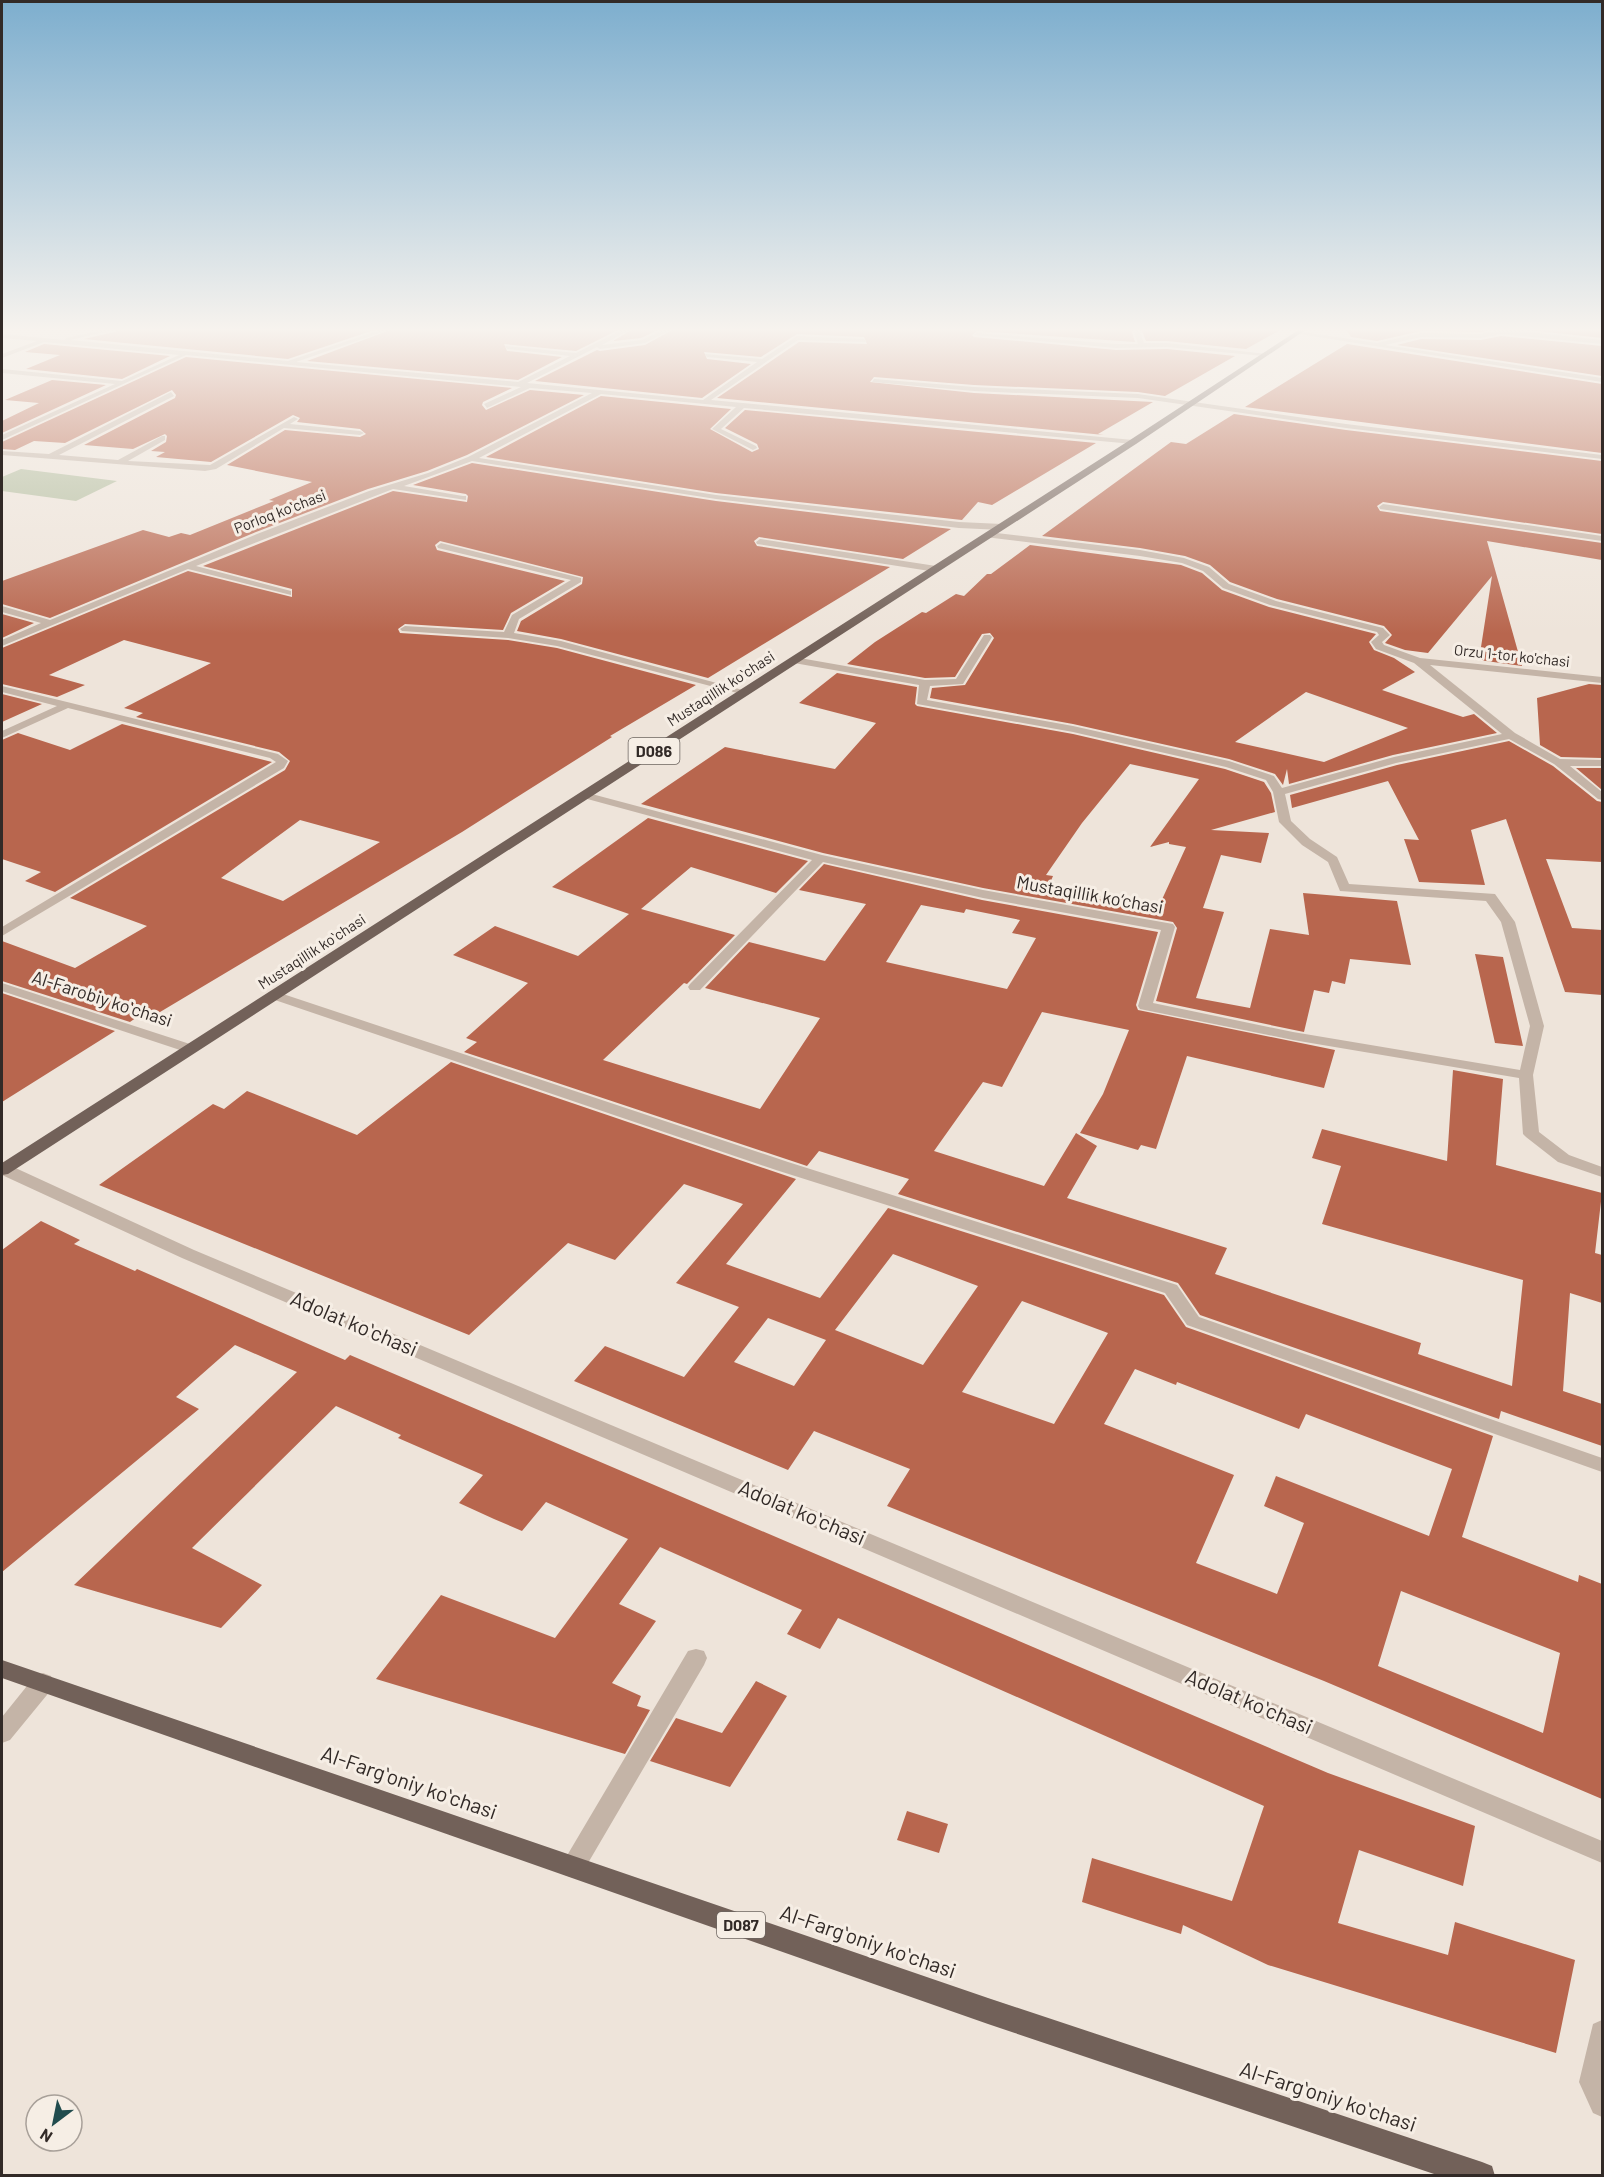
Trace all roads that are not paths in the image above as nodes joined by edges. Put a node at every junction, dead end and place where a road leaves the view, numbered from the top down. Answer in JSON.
{"nodes":[{"id":1,"x":101,"y":431,"type":"edge"},
{"id":2,"x":276,"y":431,"type":"edge"},
{"id":3,"x":342,"y":431,"type":"edge"},
{"id":4,"x":526,"y":431,"type":"edge"},
{"id":5,"x":719,"y":431,"type":"edge"},
{"id":6,"x":1013,"y":431,"type":"edge"},
{"id":7,"x":1150,"y":431,"type":"edge"},
{"id":8,"x":1384,"y":431,"type":"edge"},
{"id":9,"x":360,"y":432,"type":"dead end"},
{"id":10,"x":162,"y":438,"type":"dead end"},
{"id":11,"x":1133,"y":442,"type":"junction"},
{"id":12,"x":753,"y":448,"type":"dead end"},
{"id":13,"x":2,"y":453,"type":"edge"},
{"id":14,"x":50,"y":457,"type":"junction"},
{"id":15,"x":1602,"y":457,"type":"edge"},
{"id":16,"x":471,"y":459,"type":"junction"},
{"id":17,"x":118,"y":463,"type":"junction"},
{"id":18,"x":392,"y":486,"type":"junction"},
{"id":19,"x":463,"y":498,"type":"dead end"},
{"id":20,"x":1383,"y":507,"type":"dead end"},
{"id":21,"x":1002,"y":526,"type":"junction"},
{"id":22,"x":988,"y":535,"type":"junction"},
{"id":23,"x":1602,"y":539,"type":"edge"},
{"id":24,"x":760,"y":543,"type":"dead end"},
{"id":25,"x":441,"y":546,"type":"dead end"},
{"id":26,"x":186,"y":566,"type":"junction"},
{"id":27,"x":936,"y":568,"type":"junction"},
{"id":28,"x":288,"y":593,"type":"dead end"},
{"id":29,"x":2,"y":609,"type":"edge"},
{"id":30,"x":50,"y":623,"type":"junction"},
{"id":31,"x":405,"y":629,"type":"dead end"},
{"id":32,"x":508,"y":635,"type":"junction"},
{"id":33,"x":987,"y":637,"type":"dead end"},
{"id":34,"x":2,"y":643,"type":"edge"},
{"id":35,"x":794,"y":660,"type":"junction"},
{"id":36,"x":1418,"y":662,"type":"junction"},
{"id":37,"x":1602,"y":680,"type":"edge"},
{"id":38,"x":925,"y":683,"type":"junction"},
{"id":39,"x":2,"y":689,"type":"edge"},
{"id":40,"x":745,"y":692,"type":"junction"},
{"id":41,"x":67,"y":705,"type":"junction"},
{"id":42,"x":2,"y":735,"type":"edge"},
{"id":43,"x":1511,"y":735,"type":"junction"},
{"id":44,"x":1558,"y":762,"type":"junction"},
{"id":45,"x":1602,"y":763,"type":"edge"},
{"id":46,"x":1279,"y":792,"type":"junction"},
{"id":47,"x":584,"y":795,"type":"junction"},
{"id":48,"x":1602,"y":797,"type":"edge"},
{"id":49,"x":820,"y":858,"type":"junction"},
{"id":50,"x":2,"y":932,"type":"edge"},
{"id":51,"x":2,"y":987,"type":"edge"},
{"id":52,"x":695,"y":987,"type":"dead end"},
{"id":53,"x":274,"y":995,"type":"junction"},
{"id":54,"x":191,"y":1049,"type":"junction"},
{"id":55,"x":1526,"y":1076,"type":"junction"},
{"id":56,"x":2,"y":1170,"type":"edge"},
{"id":57,"x":1602,"y":1172,"type":"edge"},
{"id":58,"x":1602,"y":1466,"type":"edge"},
{"id":59,"x":696,"y":1658,"type":"dead end"},
{"id":60,"x":2,"y":1669,"type":"edge"},
{"id":61,"x":43,"y":1683,"type":"junction"},
{"id":62,"x":2,"y":1733,"type":"edge"},
{"id":63,"x":1602,"y":1852,"type":"edge"},
{"id":64,"x":573,"y":1867,"type":"junction"},
{"id":65,"x":1602,"y":2033,"type":"edge"},
{"id":66,"x":1602,"y":2104,"type":"edge"},
{"id":67,"x":1482,"y":2175,"type":"edge"}],
"edges":[{"from":1,"to":14,"type":"street"},
{"from":2,"to":17,"type":"street"},
{"from":3,"to":9,"type":"street"},
{"from":4,"to":16,"type":"street","name":"Porloq koʻchasi"},
{"from":5,"to":12,"type":"street"},
{"from":6,"to":11,"type":"street"},
{"from":7,"to":11,"type":"main road","name":"Mustaqillik koʻchasi","number":"D086"},
{"from":8,"to":15,"type":"street"},
{"from":10,"to":17,"type":"street"},
{"from":11,"to":21,"type":"main road","name":"Mustaqillik koʻchasi","number":"D086"},
{"from":13,"to":14,"type":"street"},
{"from":14,"to":17,"type":"street"},
{"from":16,"to":18,"type":"street","name":"Porloq koʻchasi"},
{"from":16,"to":21,"type":"street"},
{"from":18,"to":19,"type":"street"},
{"from":18,"to":26,"type":"street","name":"Porloq koʻchasi"},
{"from":20,"to":23,"type":"street"},
{"from":21,"to":22,"type":"main road","name":"Mustaqillik koʻchasi","number":"D086"},
{"from":22,"to":27,"type":"main road","name":"Mustaqillik koʻchasi","number":"D086"},
{"from":22,"to":36,"type":"street"},
{"from":24,"to":27,"type":"street"},
{"from":25,"to":32,"type":"street"},
{"from":26,"to":28,"type":"street"},
{"from":26,"to":30,"type":"street","name":"Porloq koʻchasi"},
{"from":27,"to":35,"type":"main road","name":"Mustaqillik koʻchasi","number":"D086"},
{"from":29,"to":30,"type":"street"},
{"from":30,"to":34,"type":"street","name":"Porloq koʻchasi"},
{"from":31,"to":32,"type":"street"},
{"from":32,"to":40,"type":"street"},
{"from":33,"to":38,"type":"street"},
{"from":35,"to":38,"type":"street"},
{"from":35,"to":40,"type":"main road","name":"Mustaqillik koʻchasi","number":"D086"},
{"from":36,"to":37,"type":"street","name":"Orzu 1-tor ko'chasi"},
{"from":36,"to":43,"type":"street"},
{"from":38,"to":46,"type":"street"},
{"from":39,"to":41,"type":"street"},
{"from":40,"to":47,"type":"main road","name":"Mustaqillik koʻchasi","number":"D086"},
{"from":41,"to":42,"type":"street"},
{"from":41,"to":50,"type":"street"},
{"from":43,"to":44,"type":"street"},
{"from":43,"to":46,"type":"street"},
{"from":44,"to":45,"type":"street"},
{"from":44,"to":48,"type":"street"},
{"from":46,"to":55,"type":"street"},
{"from":47,"to":49,"type":"street","name":"Mustaqillik ko‘chasi"},
{"from":47,"to":53,"type":"main road","name":"Mustaqillik koʻchasi","number":"D086"},
{"from":49,"to":52,"type":"street"},
{"from":49,"to":55,"type":"street","name":"Mustaqillik ko‘chasi"},
{"from":51,"to":54,"type":"street","name":"Al-Farobiy koʻchasi"},
{"from":53,"to":54,"type":"main road","name":"Mustaqillik koʻchasi","number":"D086"},
{"from":53,"to":58,"type":"street"},
{"from":54,"to":56,"type":"main road","name":"Mustaqillik koʻchasi","number":"D086"},
{"from":55,"to":57,"type":"street"},
{"from":56,"to":63,"type":"street","name":"Adolat koʻchasi"},
{"from":59,"to":64,"type":"street"},
{"from":60,"to":61,"type":"main road","name":"Al-Fargʻoniy koʻchasi","number":"D087"},
{"from":61,"to":62,"type":"street"},
{"from":61,"to":64,"type":"main road","name":"Al-Fargʻoniy koʻchasi","number":"D087"},
{"from":64,"to":67,"type":"main road","name":"Al-Fargʻoniy koʻchasi","number":"D087"},
{"from":65,"to":66,"type":"street"}]}
